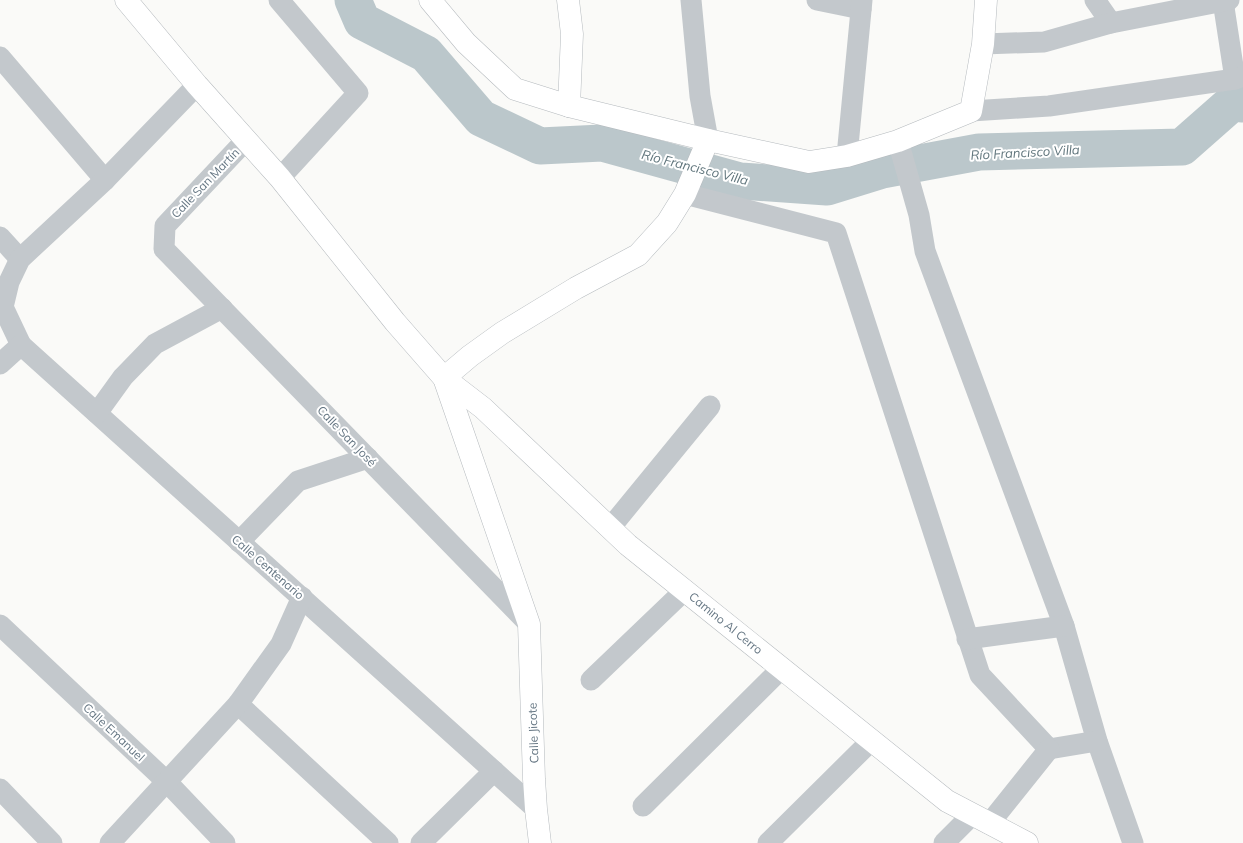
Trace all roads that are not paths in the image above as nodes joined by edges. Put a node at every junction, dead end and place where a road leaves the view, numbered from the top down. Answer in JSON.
{"nodes":[{"id":1,"x":126,"y":0,"type":"edge"},
{"id":2,"x":279,"y":0,"type":"edge"},
{"id":3,"x":568,"y":0,"type":"edge"},
{"id":4,"x":691,"y":0,"type":"edge"},
{"id":5,"x":817,"y":0,"type":"edge"},
{"id":6,"x":986,"y":0,"type":"edge"},
{"id":7,"x":1095,"y":0,"type":"edge"},
{"id":8,"x":1226,"y":1,"type":"edge"},
{"id":9,"x":437,"y":4,"type":"edge"},
{"id":10,"x":862,"y":4,"type":"edge"},
{"id":11,"x":1111,"y":23,"type":"junction"},
{"id":12,"x":983,"y":44,"type":"junction"},
{"id":13,"x":0,"y":58,"type":"edge"},
{"id":14,"x":1239,"y":78,"type":"edge"},
{"id":15,"x":197,"y":85,"type":"junction"},
{"id":16,"x":569,"y":106,"type":"junction"},
{"id":17,"x":971,"y":111,"type":"junction"},
{"id":18,"x":246,"y":140,"type":"junction"},
{"id":19,"x":708,"y":140,"type":"junction"},
{"id":20,"x":898,"y":141,"type":"junction"},
{"id":21,"x":848,"y":156,"type":"junction"},
{"id":22,"x":280,"y":178,"type":"junction"},
{"id":23,"x":105,"y":180,"type":"junction"},
{"id":24,"x":685,"y":194,"type":"junction"},
{"id":25,"x":0,"y":237,"type":"edge"},
{"id":26,"x":164,"y":250,"type":"joint"},
{"id":27,"x":20,"y":259,"type":"junction"},
{"id":28,"x":222,"y":308,"type":"junction"},
{"id":29,"x":21,"y":345,"type":"junction"},
{"id":30,"x":0,"y":364,"type":"edge"},
{"id":31,"x":444,"y":378,"type":"junction"},
{"id":32,"x":710,"y":406,"type":"dead end"},
{"id":33,"x":97,"y":413,"type":"junction"},
{"id":34,"x":368,"y":458,"type":"junction"},
{"id":35,"x":610,"y":528,"type":"junction"},
{"id":36,"x":239,"y":542,"type":"junction"},
{"id":37,"x":685,"y":590,"type":"junction"},
{"id":38,"x":302,"y":597,"type":"junction"},
{"id":39,"x":529,"y":624,"type":"junction"},
{"id":40,"x":0,"y":625,"type":"edge"},
{"id":41,"x":1064,"y":626,"type":"junction"},
{"id":42,"x":967,"y":639,"type":"junction"},
{"id":43,"x":782,"y":668,"type":"junction"},
{"id":44,"x":591,"y":680,"type":"dead end"},
{"id":45,"x":238,"y":704,"type":"junction"},
{"id":46,"x":872,"y":740,"type":"junction"},
{"id":47,"x":1098,"y":741,"type":"junction"},
{"id":48,"x":1049,"y":749,"type":"junction"},
{"id":49,"x":494,"y":771,"type":"junction"},
{"id":50,"x":166,"y":781,"type":"junction"},
{"id":51,"x":0,"y":789,"type":"edge"},
{"id":52,"x":643,"y":806,"type":"dead end"},
{"id":53,"x":536,"y":809,"type":"junction"},
{"id":54,"x":981,"y":819,"type":"junction"},
{"id":55,"x":52,"y":843,"type":"edge"},
{"id":56,"x":110,"y":843,"type":"edge"},
{"id":57,"x":225,"y":843,"type":"edge"},
{"id":58,"x":388,"y":843,"type":"edge"},
{"id":59,"x":421,"y":843,"type":"edge"},
{"id":60,"x":540,"y":843,"type":"edge"},
{"id":61,"x":768,"y":843,"type":"edge"},
{"id":62,"x":944,"y":843,"type":"edge"},
{"id":63,"x":1027,"y":843,"type":"edge"},
{"id":64,"x":1133,"y":843,"type":"edge"}],
"edges":[{"from":1,"to":15,"type":"main road"},
{"from":2,"to":22,"type":"street"},
{"from":3,"to":16,"type":"main road"},
{"from":4,"to":19,"type":"street"},
{"from":5,"to":10,"type":"street"},
{"from":6,"to":12,"type":"main road"},
{"from":7,"to":11,"type":"street"},
{"from":8,"to":11,"type":"street"},
{"from":8,"to":14,"type":"street"},
{"from":9,"to":16,"type":"main road"},
{"from":10,"to":21,"type":"street"},
{"from":11,"to":12,"type":"street"},
{"from":12,"to":17,"type":"main road"},
{"from":13,"to":23,"type":"street"},
{"from":14,"to":17,"type":"street"},
{"from":15,"to":18,"type":"main road"},
{"from":15,"to":23,"type":"street"},
{"from":16,"to":19,"type":"main road"},
{"from":17,"to":20,"type":"main road"},
{"from":18,"to":22,"type":"main road"},
{"from":18,"to":26,"type":"street","name":"Calle San Martín"},
{"from":19,"to":21,"type":"main road"},
{"from":19,"to":24,"type":"main road"},
{"from":20,"to":21,"type":"main road"},
{"from":20,"to":41,"type":"street"},
{"from":22,"to":31,"type":"main road"},
{"from":23,"to":27,"type":"street"},
{"from":24,"to":31,"type":"main road"},
{"from":24,"to":42,"type":"street"},
{"from":25,"to":27,"type":"street"},
{"from":26,"to":28,"type":"street","name":"Calle San José"},
{"from":27,"to":29,"type":"street"},
{"from":28,"to":33,"type":"street"},
{"from":28,"to":34,"type":"street","name":"Calle San José"},
{"from":29,"to":30,"type":"street"},
{"from":29,"to":33,"type":"street","name":"Calle Centenario"},
{"from":31,"to":35,"type":"main road","name":"Camino Al Cerro"},
{"from":31,"to":39,"type":"main road","name":"Calle Jicote"},
{"from":32,"to":35,"type":"street"},
{"from":33,"to":36,"type":"street","name":"Calle Centenario"},
{"from":34,"to":36,"type":"street"},
{"from":34,"to":39,"type":"street","name":"Calle San José"},
{"from":35,"to":37,"type":"main road","name":"Camino Al Cerro"},
{"from":36,"to":38,"type":"street","name":"Calle Centenario"},
{"from":37,"to":43,"type":"main road","name":"Camino Al Cerro"},
{"from":37,"to":44,"type":"street"},
{"from":38,"to":45,"type":"street"},
{"from":38,"to":49,"type":"street","name":"Calle Centenario"},
{"from":39,"to":53,"type":"main road","name":"Calle Jicote"},
{"from":40,"to":50,"type":"street","name":"Calle Emanuel"},
{"from":41,"to":42,"type":"street"},
{"from":41,"to":47,"type":"street"},
{"from":42,"to":48,"type":"street"},
{"from":43,"to":46,"type":"main road","name":"Camino Al Cerro"},
{"from":43,"to":52,"type":"street"},
{"from":45,"to":50,"type":"street"},
{"from":45,"to":58,"type":"street"},
{"from":46,"to":54,"type":"main road","name":"Camino Al Cerro"},
{"from":46,"to":61,"type":"street"},
{"from":47,"to":48,"type":"street"},
{"from":47,"to":64,"type":"street"},
{"from":48,"to":54,"type":"street"},
{"from":49,"to":53,"type":"street","name":"Calle Centenario"},
{"from":49,"to":59,"type":"street"},
{"from":50,"to":56,"type":"street"},
{"from":50,"to":57,"type":"street","name":"Calle Emanuel"},
{"from":51,"to":55,"type":"street"},
{"from":53,"to":60,"type":"main road","name":"Calle Jicote"},
{"from":54,"to":62,"type":"street"},
{"from":54,"to":63,"type":"main road","name":"Camino Al Cerro"}]}
